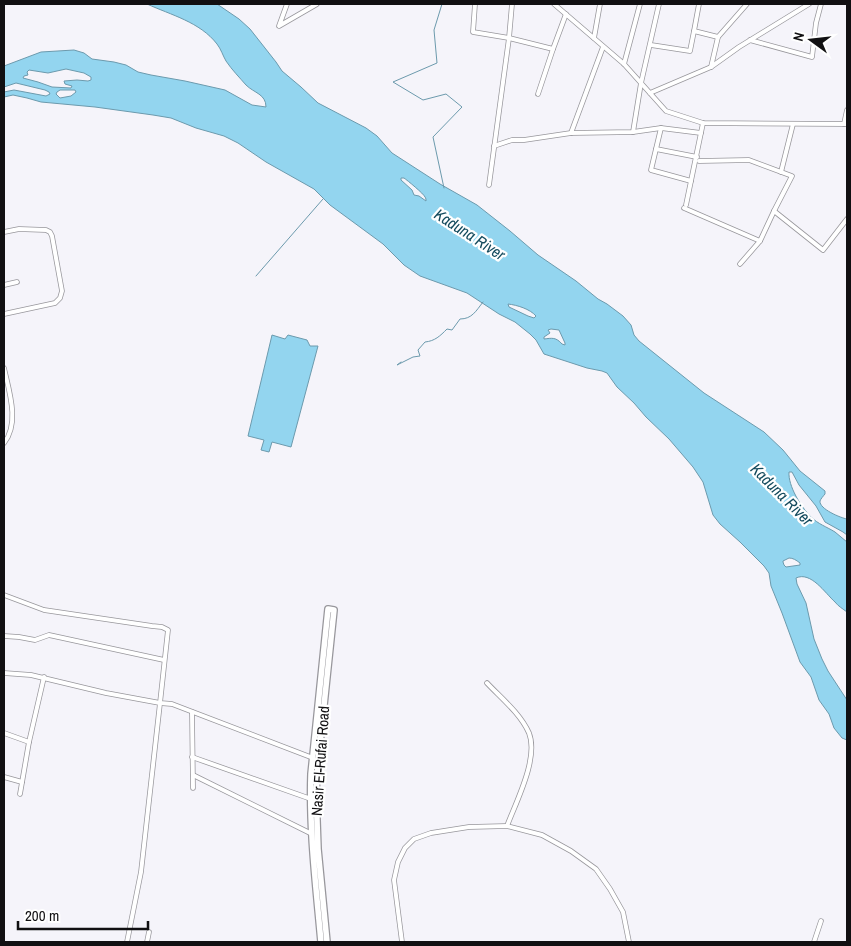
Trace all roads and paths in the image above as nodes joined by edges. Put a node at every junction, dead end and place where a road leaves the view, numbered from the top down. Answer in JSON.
{"nodes":[{"id":1,"x":287,"y":4,"type":"edge"},
{"id":2,"x":317,"y":4,"type":"edge"},
{"id":3,"x":475,"y":4,"type":"edge"},
{"id":4,"x":512,"y":4,"type":"edge"},
{"id":5,"x":554,"y":4,"type":"edge"},
{"id":6,"x":600,"y":4,"type":"edge"},
{"id":7,"x":640,"y":4,"type":"edge"},
{"id":8,"x":659,"y":4,"type":"edge"},
{"id":9,"x":699,"y":4,"type":"edge"},
{"id":10,"x":747,"y":4,"type":"edge"},
{"id":11,"x":809,"y":4,"type":"edge"},
{"id":12,"x":821,"y":4,"type":"edge"},
{"id":13,"x":566,"y":14,"type":"junction"},
{"id":14,"x":694,"y":31,"type":"junction"},
{"id":15,"x":718,"y":37,"type":"junction"},
{"id":16,"x":509,"y":38,"type":"junction"},
{"id":17,"x":594,"y":38,"type":"junction"},
{"id":18,"x":750,"y":40,"type":"junction"},
{"id":19,"x":651,"y":45,"type":"junction"},
{"id":20,"x":603,"y":47,"type":"junction"},
{"id":21,"x":553,"y":49,"type":"junction"},
{"id":22,"x":624,"y":64,"type":"junction"},
{"id":23,"x":711,"y":67,"type":"junction"},
{"id":24,"x":641,"y":83,"type":"junction"},
{"id":25,"x":650,"y":92,"type":"junction"},
{"id":26,"x":538,"y":94,"type":"dead end"},
{"id":27,"x":847,"y":110,"type":"edge"},
{"id":28,"x":703,"y":123,"type":"junction"},
{"id":29,"x":794,"y":124,"type":"junction"},
{"id":30,"x":846,"y":124,"type":"edge"},
{"id":31,"x":661,"y":128,"type":"junction"},
{"id":32,"x":633,"y":132,"type":"junction"},
{"id":33,"x":701,"y":132,"type":"junction"},
{"id":34,"x":571,"y":133,"type":"junction"},
{"id":35,"x":494,"y":146,"type":"junction"},
{"id":36,"x":656,"y":149,"type":"junction"},
{"id":37,"x":698,"y":159,"type":"junction"},
{"id":38,"x":781,"y":172,"type":"junction"},
{"id":39,"x":691,"y":181,"type":"junction"},
{"id":40,"x":489,"y":184,"type":"dead end"},
{"id":41,"x":774,"y":211,"type":"junction"},
{"id":42,"x":847,"y":219,"type":"edge"},
{"id":43,"x":4,"y":232,"type":"edge"},
{"id":44,"x":760,"y":241,"type":"junction"},
{"id":45,"x":740,"y":264,"type":"dead end"},
{"id":46,"x":17,"y":282,"type":"dead end"},
{"id":47,"x":4,"y":285,"type":"edge"},
{"id":48,"x":4,"y":314,"type":"edge"},
{"id":49,"x":4,"y":368,"type":"edge"},
{"id":50,"x":6,"y":386,"type":"edge"},
{"id":51,"x":4,"y":443,"type":"edge"},
{"id":52,"x":4,"y":595,"type":"edge"},
{"id":53,"x":334,"y":610,"type":"dead end"},
{"id":54,"x":4,"y":636,"type":"edge"},
{"id":55,"x":164,"y":660,"type":"junction"},
{"id":56,"x":4,"y":673,"type":"edge"},
{"id":57,"x":44,"y":677,"type":"junction"},
{"id":58,"x":486,"y":683,"type":"dead end"},
{"id":59,"x":323,"y":686,"type":"junction"},
{"id":60,"x":160,"y":703,"type":"junction"},
{"id":61,"x":192,"y":712,"type":"junction"},
{"id":62,"x":4,"y":733,"type":"edge"},
{"id":63,"x":29,"y":742,"type":"junction"},
{"id":64,"x":192,"y":757,"type":"junction"},
{"id":65,"x":313,"y":758,"type":"junction"},
{"id":66,"x":193,"y":775,"type":"junction"},
{"id":67,"x":4,"y":777,"type":"edge"},
{"id":68,"x":22,"y":782,"type":"junction"},
{"id":69,"x":193,"y":788,"type":"dead end"},
{"id":70,"x":20,"y":794,"type":"dead end"},
{"id":71,"x":311,"y":799,"type":"junction"},
{"id":72,"x":507,"y":826,"type":"junction"},
{"id":73,"x":312,"y":834,"type":"junction"},
{"id":74,"x":320,"y":905,"type":"junction"},
{"id":75,"x":821,"y":921,"type":"dead end"},
{"id":76,"x":149,"y":932,"type":"dead end"},
{"id":77,"x":127,"y":942,"type":"edge"},
{"id":78,"x":147,"y":942,"type":"edge"},
{"id":79,"x":321,"y":942,"type":"edge"},
{"id":80,"x":327,"y":942,"type":"edge"},
{"id":81,"x":402,"y":942,"type":"edge"},
{"id":82,"x":629,"y":942,"type":"edge"},
{"id":83,"x":814,"y":942,"type":"edge"}],
"edges":[{"from":1,"to":2,"type":"street"},
{"from":3,"to":16,"type":"street"},
{"from":4,"to":16,"type":"street"},
{"from":5,"to":13,"type":"street"},
{"from":6,"to":17,"type":"street"},
{"from":7,"to":22,"type":"street"},
{"from":8,"to":19,"type":"street"},
{"from":9,"to":14,"type":"street"},
{"from":10,"to":15,"type":"street"},
{"from":11,"to":18,"type":"street"},
{"from":12,"to":18,"type":"street"},
{"from":13,"to":17,"type":"street"},
{"from":13,"to":21,"type":"street"},
{"from":14,"to":15,"type":"street"},
{"from":14,"to":19,"type":"street"},
{"from":15,"to":23,"type":"street"},
{"from":16,"to":21,"type":"street"},
{"from":16,"to":35,"type":"street"},
{"from":17,"to":20,"type":"street"},
{"from":18,"to":23,"type":"street"},
{"from":19,"to":24,"type":"street"},
{"from":20,"to":22,"type":"street"},
{"from":20,"to":34,"type":"street"},
{"from":21,"to":26,"type":"street"},
{"from":22,"to":24,"type":"street"},
{"from":23,"to":25,"type":"street"},
{"from":24,"to":25,"type":"street"},
{"from":24,"to":32,"type":"street"},
{"from":25,"to":28,"type":"street"},
{"from":27,"to":30,"type":"street"},
{"from":28,"to":29,"type":"street"},
{"from":28,"to":33,"type":"street"},
{"from":29,"to":30,"type":"street"},
{"from":29,"to":38,"type":"street"},
{"from":31,"to":32,"type":"street"},
{"from":31,"to":33,"type":"street"},
{"from":31,"to":36,"type":"street"},
{"from":32,"to":34,"type":"street"},
{"from":33,"to":37,"type":"street"},
{"from":34,"to":35,"type":"street"},
{"from":35,"to":40,"type":"street"},
{"from":36,"to":37,"type":"street"},
{"from":36,"to":39,"type":"street"},
{"from":37,"to":38,"type":"street"},
{"from":37,"to":39,"type":"street"},
{"from":38,"to":41,"type":"street"},
{"from":39,"to":44,"type":"street"},
{"from":41,"to":42,"type":"street"},
{"from":41,"to":44,"type":"street"},
{"from":43,"to":48,"type":"street"},
{"from":44,"to":45,"type":"street"},
{"from":46,"to":47,"type":"street"},
{"from":49,"to":50,"type":"street"},
{"from":50,"to":51,"type":"street"},
{"from":52,"to":55,"type":"street"},
{"from":53,"to":59,"type":"main road"},
{"from":54,"to":55,"type":"street"},
{"from":55,"to":60,"type":"street"},
{"from":56,"to":57,"type":"street"},
{"from":57,"to":60,"type":"street"},
{"from":57,"to":63,"type":"street"},
{"from":58,"to":72,"type":"street"},
{"from":59,"to":65,"type":"main road","name":"Nasir El-Rufai Road"},
{"from":59,"to":74,"type":"main road","name":"Nasir El-Rufai Road"},
{"from":60,"to":61,"type":"street"},
{"from":60,"to":77,"type":"street"},
{"from":61,"to":64,"type":"street"},
{"from":61,"to":65,"type":"street"},
{"from":62,"to":63,"type":"street"},
{"from":63,"to":68,"type":"street"},
{"from":64,"to":66,"type":"street"},
{"from":64,"to":71,"type":"street"},
{"from":65,"to":71,"type":"main road","name":"Nasir El-Rufai Road"},
{"from":66,"to":69,"type":"street"},
{"from":66,"to":73,"type":"street"},
{"from":67,"to":68,"type":"street"},
{"from":68,"to":70,"type":"street"},
{"from":71,"to":73,"type":"main road","name":"Nasir El-Rufai Road"},
{"from":72,"to":81,"type":"street"},
{"from":72,"to":82,"type":"street"},
{"from":73,"to":74,"type":"main road","name":"Nasir El-Rufai Road"},
{"from":74,"to":79,"type":"main road","name":"Nasir El-Rufai Road"},
{"from":74,"to":80,"type":"main road","name":"Nasir El-Rufai Road"},
{"from":75,"to":83,"type":"street"},
{"from":76,"to":78,"type":"street"}]}
